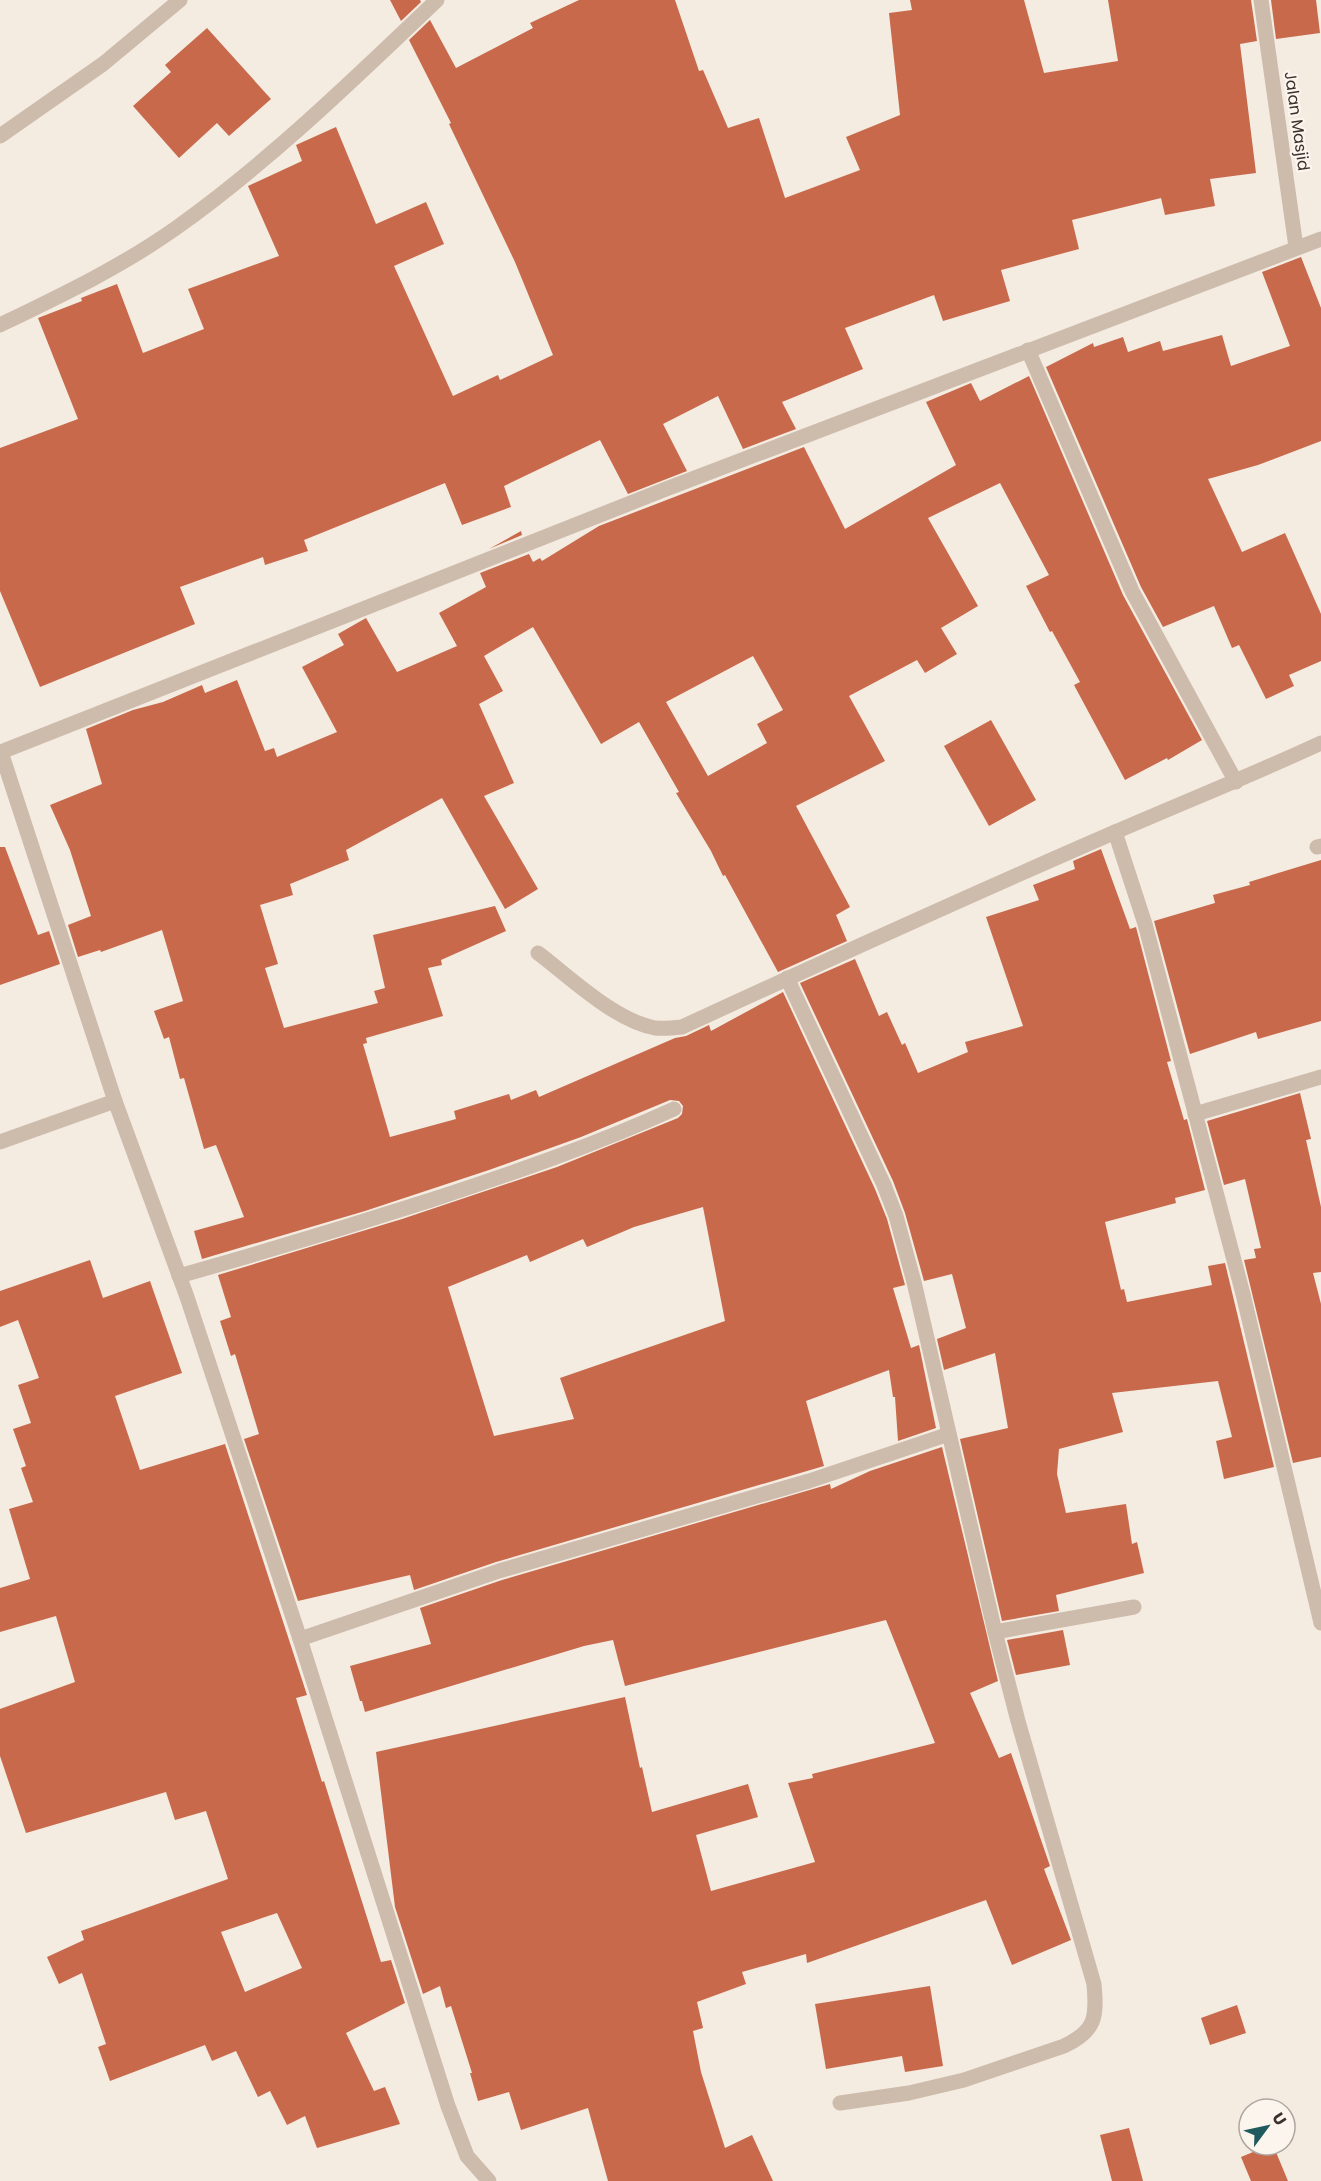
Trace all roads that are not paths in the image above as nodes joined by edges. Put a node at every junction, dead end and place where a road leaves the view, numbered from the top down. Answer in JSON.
{"nodes":[{"id":1,"x":180,"y":0,"type":"edge"},
{"id":2,"x":437,"y":0,"type":"edge"},
{"id":3,"x":1261,"y":0,"type":"edge"},
{"id":4,"x":0,"y":136,"type":"edge"},
{"id":5,"x":1321,"y":238,"type":"edge"},
{"id":6,"x":1296,"y":247,"type":"junction"},
{"id":7,"x":0,"y":325,"type":"edge"},
{"id":8,"x":1028,"y":351,"type":"junction"},
{"id":9,"x":1321,"y":743,"type":"edge"},
{"id":10,"x":0,"y":750,"type":"edge"},
{"id":11,"x":1236,"y":782,"type":"junction"},
{"id":12,"x":1115,"y":832,"type":"junction"},
{"id":13,"x":538,"y":953,"type":"dead end"},
{"id":14,"x":787,"y":978,"type":"junction"},
{"id":15,"x":1321,"y":1078,"type":"edge"},
{"id":16,"x":115,"y":1101,"type":"junction"},
{"id":17,"x":674,"y":1109,"type":"dead end"},
{"id":18,"x":1195,"y":1114,"type":"junction"},
{"id":19,"x":0,"y":1142,"type":"edge"},
{"id":20,"x":179,"y":1276,"type":"junction"},
{"id":21,"x":949,"y":1434,"type":"junction"},
{"id":22,"x":1134,"y":1607,"type":"dead end"},
{"id":23,"x":1321,"y":1623,"type":"edge"},
{"id":24,"x":995,"y":1632,"type":"junction"},
{"id":25,"x":300,"y":1639,"type":"junction"},
{"id":26,"x":840,"y":2103,"type":"dead end"},
{"id":27,"x":489,"y":2181,"type":"edge"}],
"edges":[{"from":1,"to":4,"type":"street"},
{"from":2,"to":7,"type":"street"},
{"from":3,"to":6,"type":"street","name":"Jalan Masjid"},
{"from":5,"to":6,"type":"street"},
{"from":6,"to":8,"type":"street"},
{"from":8,"to":10,"type":"street"},
{"from":8,"to":11,"type":"street"},
{"from":9,"to":11,"type":"street"},
{"from":10,"to":16,"type":"street"},
{"from":11,"to":12,"type":"street"},
{"from":12,"to":14,"type":"street"},
{"from":12,"to":18,"type":"street"},
{"from":13,"to":14,"type":"street"},
{"from":14,"to":21,"type":"street"},
{"from":15,"to":18,"type":"street"},
{"from":16,"to":19,"type":"street"},
{"from":16,"to":20,"type":"street"},
{"from":17,"to":20,"type":"street"},
{"from":18,"to":23,"type":"street"},
{"from":20,"to":25,"type":"street"},
{"from":21,"to":24,"type":"street"},
{"from":21,"to":25,"type":"street"},
{"from":22,"to":24,"type":"street"},
{"from":24,"to":26,"type":"street"},
{"from":25,"to":27,"type":"street"}]}
